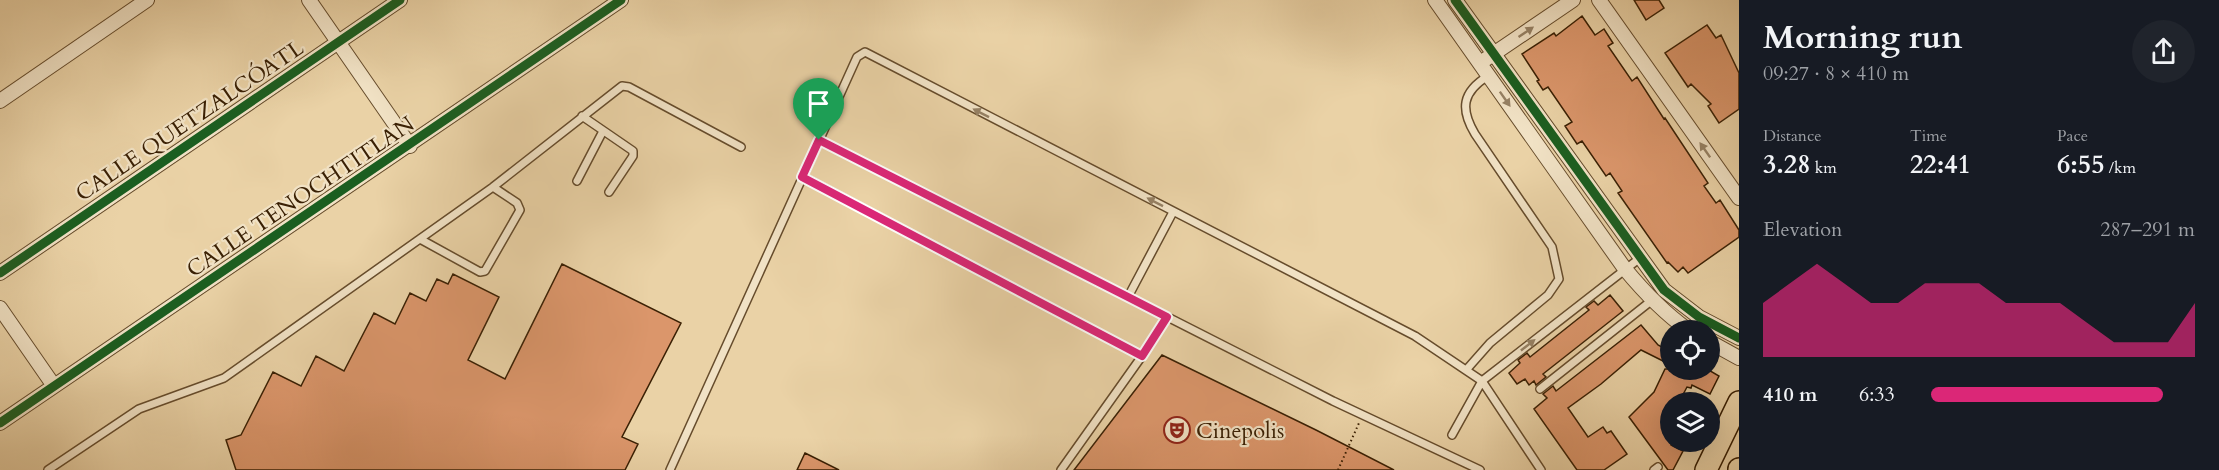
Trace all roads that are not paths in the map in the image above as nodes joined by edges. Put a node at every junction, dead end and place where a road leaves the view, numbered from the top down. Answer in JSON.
{"nodes":[{"id":1,"x":147,"y":0,"type":"edge"},
{"id":2,"x":309,"y":0,"type":"edge"},
{"id":3,"x":400,"y":0,"type":"edge"},
{"id":4,"x":621,"y":0,"type":"edge"},
{"id":5,"x":1435,"y":0,"type":"edge"},
{"id":6,"x":1455,"y":0,"type":"edge"},
{"id":7,"x":1573,"y":0,"type":"edge"},
{"id":8,"x":1599,"y":0,"type":"edge"},
{"id":9,"x":339,"y":42,"type":"junction"},
{"id":10,"x":1493,"y":54,"type":"junction"},
{"id":11,"x":1479,"y":63,"type":"junction"},
{"id":12,"x":1488,"y":76,"type":"junction"},
{"id":13,"x":0,"y":101,"type":"edge"},
{"id":14,"x":582,"y":116,"type":"junction"},
{"id":15,"x":603,"y":131,"type":"junction"},
{"id":16,"x":819,"y":140,"type":"junction"},
{"id":17,"x":410,"y":146,"type":"junction"},
{"id":18,"x":741,"y":147,"type":"dead end"},
{"id":19,"x":802,"y":177,"type":"junction"},
{"id":20,"x":577,"y":181,"type":"dead end"},
{"id":21,"x":493,"y":187,"type":"junction"},
{"id":22,"x":609,"y":192,"type":"dead end"},
{"id":23,"x":1739,"y":198,"type":"edge"},
{"id":24,"x":1173,"y":212,"type":"junction"},
{"id":25,"x":420,"y":239,"type":"junction"},
{"id":26,"x":1640,"y":258,"type":"junction"},
{"id":27,"x":1625,"y":268,"type":"junction"},
{"id":28,"x":0,"y":273,"type":"edge"},
{"id":29,"x":1128,"y":297,"type":"junction"},
{"id":30,"x":1651,"y":301,"type":"junction"},
{"id":31,"x":0,"y":308,"type":"edge"},
{"id":32,"x":1164,"y":316,"type":"junction"},
{"id":33,"x":1674,"y":320,"type":"edge"},
{"id":34,"x":1739,"y":338,"type":"edge"},
{"id":35,"x":1720,"y":348,"type":"edge"},
{"id":36,"x":1142,"y":356,"type":"junction"},
{"id":37,"x":1739,"y":358,"type":"edge"},
{"id":38,"x":1467,"y":369,"type":"junction"},
{"id":39,"x":1482,"y":381,"type":"junction"},
{"id":40,"x":54,"y":387,"type":"junction"},
{"id":41,"x":1540,"y":389,"type":"dead end"},
{"id":42,"x":1739,"y":402,"type":"edge"},
{"id":43,"x":0,"y":423,"type":"edge"},
{"id":44,"x":1452,"y":435,"type":"dead end"},
{"id":45,"x":48,"y":470,"type":"edge"},
{"id":46,"x":670,"y":470,"type":"edge"},
{"id":47,"x":1061,"y":470,"type":"edge"},
{"id":48,"x":1480,"y":470,"type":"edge"},
{"id":49,"x":1541,"y":470,"type":"edge"},
{"id":50,"x":1706,"y":470,"type":"edge"}],
"edges":[{"from":1,"to":13,"type":"street"},
{"from":2,"to":9,"type":"street"},
{"from":3,"to":9,"type":"street","name":"CALLE QUETZALCÓATL"},
{"from":4,"to":17,"type":"street","name":"CALLE TENOCHTITLAN"},
{"from":5,"to":11,"type":"street"},
{"from":6,"to":10,"type":"street"},
{"from":10,"to":7,"type":"street","one_way":true},
{"from":23,"to":8,"type":"street","one_way":true},
{"from":9,"to":17,"type":"street"},
{"from":9,"to":28,"type":"street","name":"CALLE QUETZALCÓATL"},
{"from":10,"to":11,"type":"street"},
{"from":10,"to":26,"type":"street"},
{"from":11,"to":12,"type":"street"},
{"from":12,"to":27,"type":"street","one_way":true},
{"from":12,"to":38,"type":"lane"},
{"from":14,"to":15,"type":"lane"},
{"from":14,"to":18,"type":"lane"},
{"from":14,"to":21,"type":"lane"},
{"from":15,"to":20,"type":"lane"},
{"from":15,"to":22,"type":"lane"},
{"from":16,"to":19,"type":"lane"},
{"from":24,"to":16,"type":"lane","one_way":true},
{"from":16,"to":29,"type":"lane"},
{"from":17,"to":40,"type":"street","name":"CALLE TENOCHTITLAN"},
{"from":19,"to":36,"type":"lane"},
{"from":19,"to":46,"type":"lane"},
{"from":21,"to":25,"type":"lane"},
{"from":21,"to":25,"type":"lane"},
{"from":24,"to":29,"type":"lane"},
{"from":24,"to":38,"type":"lane"},
{"from":25,"to":45,"type":"lane"},
{"from":26,"to":27,"type":"lane"},
{"from":26,"to":34,"type":"street"},
{"from":27,"to":30,"type":"street"},
{"from":39,"to":27,"type":"lane","one_way":true},
{"from":29,"to":32,"type":"lane"},
{"from":30,"to":33,"type":"street"},
{"from":30,"to":41,"type":"lane"},
{"from":31,"to":40,"type":"street"},
{"from":32,"to":36,"type":"lane"},
{"from":32,"to":48,"type":"lane"},
{"from":35,"to":37,"type":"street"},
{"from":36,"to":47,"type":"lane"},
{"from":38,"to":39,"type":"lane"},
{"from":39,"to":44,"type":"lane"},
{"from":39,"to":49,"type":"lane"},
{"from":40,"to":43,"type":"street","name":"CALLE TENOCHTITLAN"},
{"from":42,"to":50,"type":"main road"}]}
